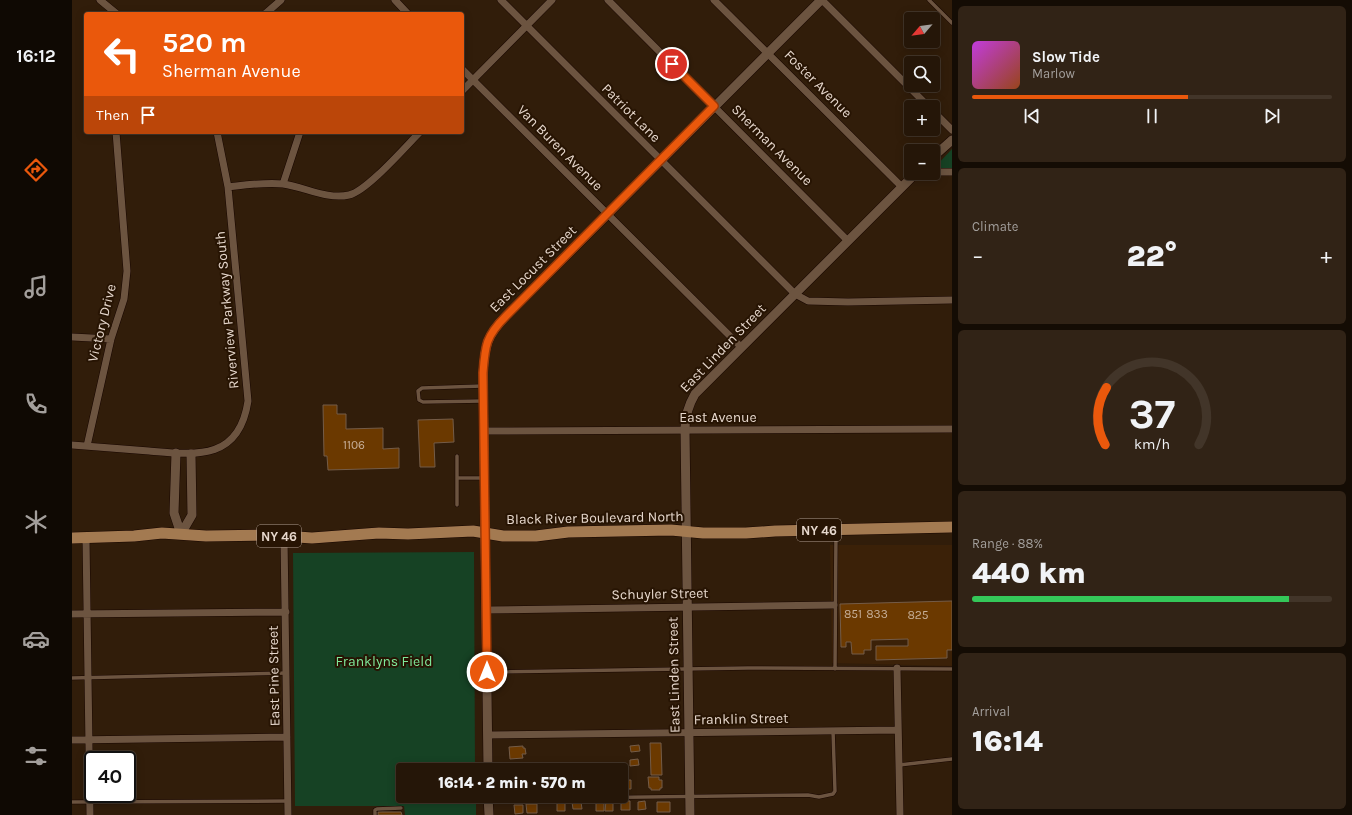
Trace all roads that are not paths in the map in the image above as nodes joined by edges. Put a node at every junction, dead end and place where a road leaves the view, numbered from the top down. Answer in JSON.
{"nodes":[{"id":1,"x":100,"y":0,"type":"edge"},
{"id":2,"x":281,"y":0,"type":"edge"},
{"id":3,"x":394,"y":0,"type":"edge"},
{"id":4,"x":500,"y":0,"type":"edge"},
{"id":5,"x":552,"y":0,"type":"edge"},
{"id":6,"x":608,"y":0,"type":"edge"},
{"id":7,"x":714,"y":0,"type":"edge"},
{"id":8,"x":822,"y":0,"type":"edge"},
{"id":9,"x":930,"y":0,"type":"edge"},
{"id":10,"x":115,"y":12,"type":"edge"},
{"id":11,"x":267,"y":12,"type":"edge"},
{"id":12,"x":406,"y":12,"type":"edge"},
{"id":13,"x":952,"y":23,"type":"edge"},
{"id":14,"x":526,"y":26,"type":"junction"},
{"id":15,"x":768,"y":53,"type":"junction"},
{"id":16,"x":464,"y":71,"type":"edge"},
{"id":17,"x":473,"y":80,"type":"junction"},
{"id":18,"x":464,"y":88,"type":"edge"},
{"id":19,"x":922,"y":100,"type":"edge"},
{"id":20,"x":714,"y":106,"type":"junction"},
{"id":21,"x":940,"y":118,"type":"edge"},
{"id":22,"x":952,"y":130,"type":"edge"},
{"id":23,"x":116,"y":134,"type":"edge"},
{"id":24,"x":217,"y":134,"type":"edge"},
{"id":25,"x":299,"y":134,"type":"edge"},
{"id":26,"x":418,"y":134,"type":"edge"},
{"id":27,"x":952,"y":140,"type":"edge"},
{"id":28,"x":940,"y":151,"type":"edge"},
{"id":29,"x":660,"y":160,"type":"junction"},
{"id":30,"x":940,"y":172,"type":"edge"},
{"id":31,"x":952,"y":172,"type":"edge"},
{"id":32,"x":909,"y":180,"type":"edge"},
{"id":33,"x":283,"y":184,"type":"junction"},
{"id":34,"x":228,"y":187,"type":"junction"},
{"id":35,"x":902,"y":187,"type":"junction"},
{"id":36,"x":608,"y":214,"type":"junction"},
{"id":37,"x":848,"y":241,"type":"junction"},
{"id":38,"x":795,"y":294,"type":"junction"},
{"id":39,"x":952,"y":300,"type":"edge"},
{"id":40,"x":72,"y":337,"type":"edge"},
{"id":41,"x":111,"y":339,"type":"junction"},
{"id":42,"x":741,"y":347,"type":"junction"},
{"id":43,"x":484,"y":386,"type":"junction"},
{"id":44,"x":484,"y":401,"type":"junction"},
{"id":45,"x":684,"y":429,"type":"junction"},
{"id":46,"x":952,"y":429,"type":"edge"},
{"id":47,"x":484,"y":431,"type":"junction"},
{"id":48,"x":72,"y":445,"type":"edge"},
{"id":49,"x":87,"y":446,"type":"junction"},
{"id":50,"x":176,"y":453,"type":"junction"},
{"id":51,"x":191,"y":454,"type":"junction"},
{"id":52,"x":457,"y":456,"type":"dead end"},
{"id":53,"x":457,"y":478,"type":"junction"},
{"id":54,"x":485,"y":478,"type":"junction"},
{"id":55,"x":457,"y":505,"type":"dead end"},
{"id":56,"x":952,"y":527,"type":"edge"},
{"id":57,"x":836,"y":530,"type":"junction"},
{"id":58,"x":686,"y":531,"type":"junction"},
{"id":59,"x":486,"y":532,"type":"junction"},
{"id":60,"x":181,"y":534,"type":"junction"},
{"id":61,"x":284,"y":536,"type":"junction"},
{"id":62,"x":72,"y":538,"type":"edge"},
{"id":63,"x":86,"y":538,"type":"junction"},
{"id":64,"x":834,"y":605,"type":"junction"},
{"id":65,"x":687,"y":606,"type":"junction"},
{"id":66,"x":487,"y":610,"type":"junction"},
{"id":67,"x":286,"y":612,"type":"junction"},
{"id":68,"x":72,"y":614,"type":"edge"},
{"id":69,"x":88,"y":614,"type":"junction"},
{"id":70,"x":898,"y":668,"type":"junction"},
{"id":71,"x":835,"y":669,"type":"junction"},
{"id":72,"x":952,"y":669,"type":"edge"},
{"id":73,"x":688,"y":670,"type":"junction"},
{"id":74,"x":487,"y":672,"type":"junction"},
{"id":75,"x":287,"y":673,"type":"junction"},
{"id":76,"x":88,"y":677,"type":"junction"},
{"id":77,"x":72,"y":678,"type":"edge"},
{"id":78,"x":833,"y":730,"type":"junction"},
{"id":79,"x":898,"y":730,"type":"junction"},
{"id":80,"x":689,"y":733,"type":"junction"},
{"id":81,"x":488,"y":735,"type":"junction"},
{"id":82,"x":287,"y":737,"type":"junction"},
{"id":83,"x":89,"y":739,"type":"junction"},
{"id":84,"x":72,"y":740,"type":"edge"},
{"id":85,"x":89,"y":751,"type":"edge"},
{"id":86,"x":952,"y":759,"type":"edge"},
{"id":87,"x":488,"y":763,"type":"edge"},
{"id":88,"x":899,"y":766,"type":"junction"},
{"id":89,"x":690,"y":796,"type":"junction"},
{"id":90,"x":628,"y":797,"type":"edge"},
{"id":91,"x":84,"y":801,"type":"edge"},
{"id":92,"x":136,"y":801,"type":"edge"},
{"id":93,"x":288,"y":801,"type":"junction"},
{"id":94,"x":72,"y":802,"type":"edge"},
{"id":95,"x":90,"y":803,"type":"edge"},
{"id":96,"x":488,"y":803,"type":"edge"},
{"id":97,"x":401,"y":808,"type":"dead end"},
{"id":98,"x":90,"y":815,"type":"edge"},
{"id":99,"x":288,"y":815,"type":"edge"},
{"id":100,"x":375,"y":815,"type":"edge"},
{"id":101,"x":489,"y":815,"type":"edge"},
{"id":102,"x":690,"y":815,"type":"edge"},
{"id":103,"x":900,"y":815,"type":"edge"}],
"edges":[{"from":1,"to":10,"type":"street"},
{"from":2,"to":11,"type":"street"},
{"from":3,"to":12,"type":"street"},
{"from":4,"to":14,"type":"street","name":"Patriot Lane"},
{"from":5,"to":14,"type":"street"},
{"from":6,"to":20,"type":"street","name":"Sherman Avenue"},
{"from":7,"to":15,"type":"street","name":"Foster Avenue"},
{"from":8,"to":15,"type":"street","name":"East Locust Street"},
{"from":8,"to":19,"type":"street"},
{"from":9,"to":13,"type":"lane"},
{"from":14,"to":17,"type":"street"},
{"from":14,"to":29,"type":"street","name":"Patriot Lane"},
{"from":15,"to":20,"type":"street","name":"East Locust Street"},
{"from":15,"to":35,"type":"street","name":"Foster Avenue"},
{"from":16,"to":17,"type":"street","name":"Van Buren Avenue"},
{"from":17,"to":18,"type":"street"},
{"from":17,"to":36,"type":"street","name":"Van Buren Avenue"},
{"from":20,"to":29,"type":"street","name":"East Locust Street"},
{"from":20,"to":37,"type":"street","name":"Sherman Avenue"},
{"from":21,"to":22,"type":"street"},
{"from":23,"to":41,"type":"street","name":"Victory Drive"},
{"from":24,"to":34,"type":"street","name":"Riverview Parkway South"},
{"from":25,"to":33,"type":"street"},
{"from":26,"to":33,"type":"street"},
{"from":27,"to":28,"type":"street"},
{"from":29,"to":36,"type":"street","name":"East Locust Street"},
{"from":29,"to":38,"type":"street","name":"Patriot Lane"},
{"from":30,"to":31,"type":"street"},
{"from":32,"to":35,"type":"street","name":"East Linden Street"},
{"from":33,"to":34,"type":"street"},
{"from":34,"to":51,"type":"street","name":"Riverview Parkway South"},
{"from":35,"to":37,"type":"street","name":"East Linden Street"},
{"from":36,"to":42,"type":"street","name":"Van Buren Avenue"},
{"from":36,"to":43,"type":"street","name":"East Locust Street"},
{"from":37,"to":38,"type":"street","name":"East Linden Street"},
{"from":38,"to":39,"type":"street"},
{"from":38,"to":42,"type":"street","name":"East Linden Street"},
{"from":40,"to":41,"type":"street"},
{"from":41,"to":49,"type":"street","name":"Victory Drive"},
{"from":42,"to":45,"type":"street","name":"East Linden Street"},
{"from":43,"to":44,"type":"street","name":"East Locust Street"},
{"from":43,"to":44,"type":"lane"},
{"from":44,"to":47,"type":"street","name":"East Locust Street"},
{"from":45,"to":46,"type":"street","name":"East Avenue"},
{"from":45,"to":47,"type":"street","name":"East Avenue"},
{"from":45,"to":58,"type":"street","name":"East Linden Street"},
{"from":47,"to":54,"type":"street","name":"East Locust Street"},
{"from":48,"to":49,"type":"street","name":"Riverview Parkway South"},
{"from":49,"to":50,"type":"street","name":"Riverview Parkway South"},
{"from":50,"to":51,"type":"street","name":"Riverview Parkway South"},
{"from":50,"to":60,"type":"street"},
{"from":51,"to":60,"type":"street"},
{"from":52,"to":53,"type":"lane"},
{"from":53,"to":54,"type":"lane"},
{"from":53,"to":55,"type":"lane"},
{"from":54,"to":59,"type":"street","name":"East Locust Street"},
{"from":56,"to":57,"type":"main road","name":"Black River Boulevard North","number":"NY 46"},
{"from":57,"to":58,"type":"main road","name":"Black River Boulevard North","number":"NY 46"},
{"from":57,"to":64,"type":"lane"},
{"from":58,"to":59,"type":"main road","name":"Black River Boulevard North","number":"NY 46"},
{"from":58,"to":65,"type":"street","name":"East Linden Street"},
{"from":59,"to":61,"type":"main road","name":"Black River Boulevard North","number":"NY 46"},
{"from":59,"to":66,"type":"street","name":"East Locust Street"},
{"from":60,"to":61,"type":"main road","name":"Black River Boulevard North","number":"NY 46"},
{"from":60,"to":63,"type":"main road","name":"Black River Boulevard North","number":"NY 46"},
{"from":61,"to":67,"type":"street","name":"East Pine Street"},
{"from":62,"to":63,"type":"main road","name":"Black River Boulevard North","number":"NY 46"},
{"from":63,"to":69,"type":"street"},
{"from":64,"to":65,"type":"street","name":"Schuyler Street"},
{"from":64,"to":71,"type":"lane"},
{"from":65,"to":66,"type":"street","name":"Schuyler Street"},
{"from":65,"to":73,"type":"street","name":"East Linden Street"},
{"from":66,"to":74,"type":"street","name":"East Locust Street"},
{"from":67,"to":69,"type":"street"},
{"from":67,"to":75,"type":"street","name":"East Pine Street"},
{"from":68,"to":69,"type":"street"},
{"from":69,"to":76,"type":"street"},
{"from":70,"to":71,"type":"lane"},
{"from":70,"to":72,"type":"lane"},
{"from":70,"to":79,"type":"street"},
{"from":71,"to":73,"type":"lane"},
{"from":73,"to":74,"type":"lane"},
{"from":73,"to":80,"type":"street","name":"East Linden Street"},
{"from":74,"to":81,"type":"street","name":"East Locust Street"},
{"from":75,"to":76,"type":"lane"},
{"from":75,"to":82,"type":"street","name":"East Pine Street"},
{"from":76,"to":77,"type":"lane"},
{"from":76,"to":83,"type":"street"},
{"from":78,"to":79,"type":"street","name":"Franklin Street"},
{"from":78,"to":80,"type":"street","name":"Franklin Street"},
{"from":78,"to":89,"type":"lane"},
{"from":79,"to":88,"type":"street"},
{"from":80,"to":81,"type":"street","name":"Franklin Street"},
{"from":80,"to":89,"type":"street","name":"East Linden Street"},
{"from":81,"to":87,"type":"street","name":"East Locust Street"},
{"from":82,"to":83,"type":"street"},
{"from":82,"to":93,"type":"street","name":"East Pine Street"},
{"from":83,"to":84,"type":"street"},
{"from":83,"to":85,"type":"street"},
{"from":86,"to":88,"type":"lane"},
{"from":88,"to":103,"type":"street"},
{"from":89,"to":90,"type":"lane"},
{"from":89,"to":102,"type":"street","name":"East Linden Street"},
{"from":91,"to":94,"type":"lane"},
{"from":92,"to":93,"type":"lane"},
{"from":93,"to":99,"type":"street","name":"East Pine Street"},
{"from":95,"to":98,"type":"street"},
{"from":96,"to":101,"type":"street"},
{"from":97,"to":100,"type":"lane"}]}
